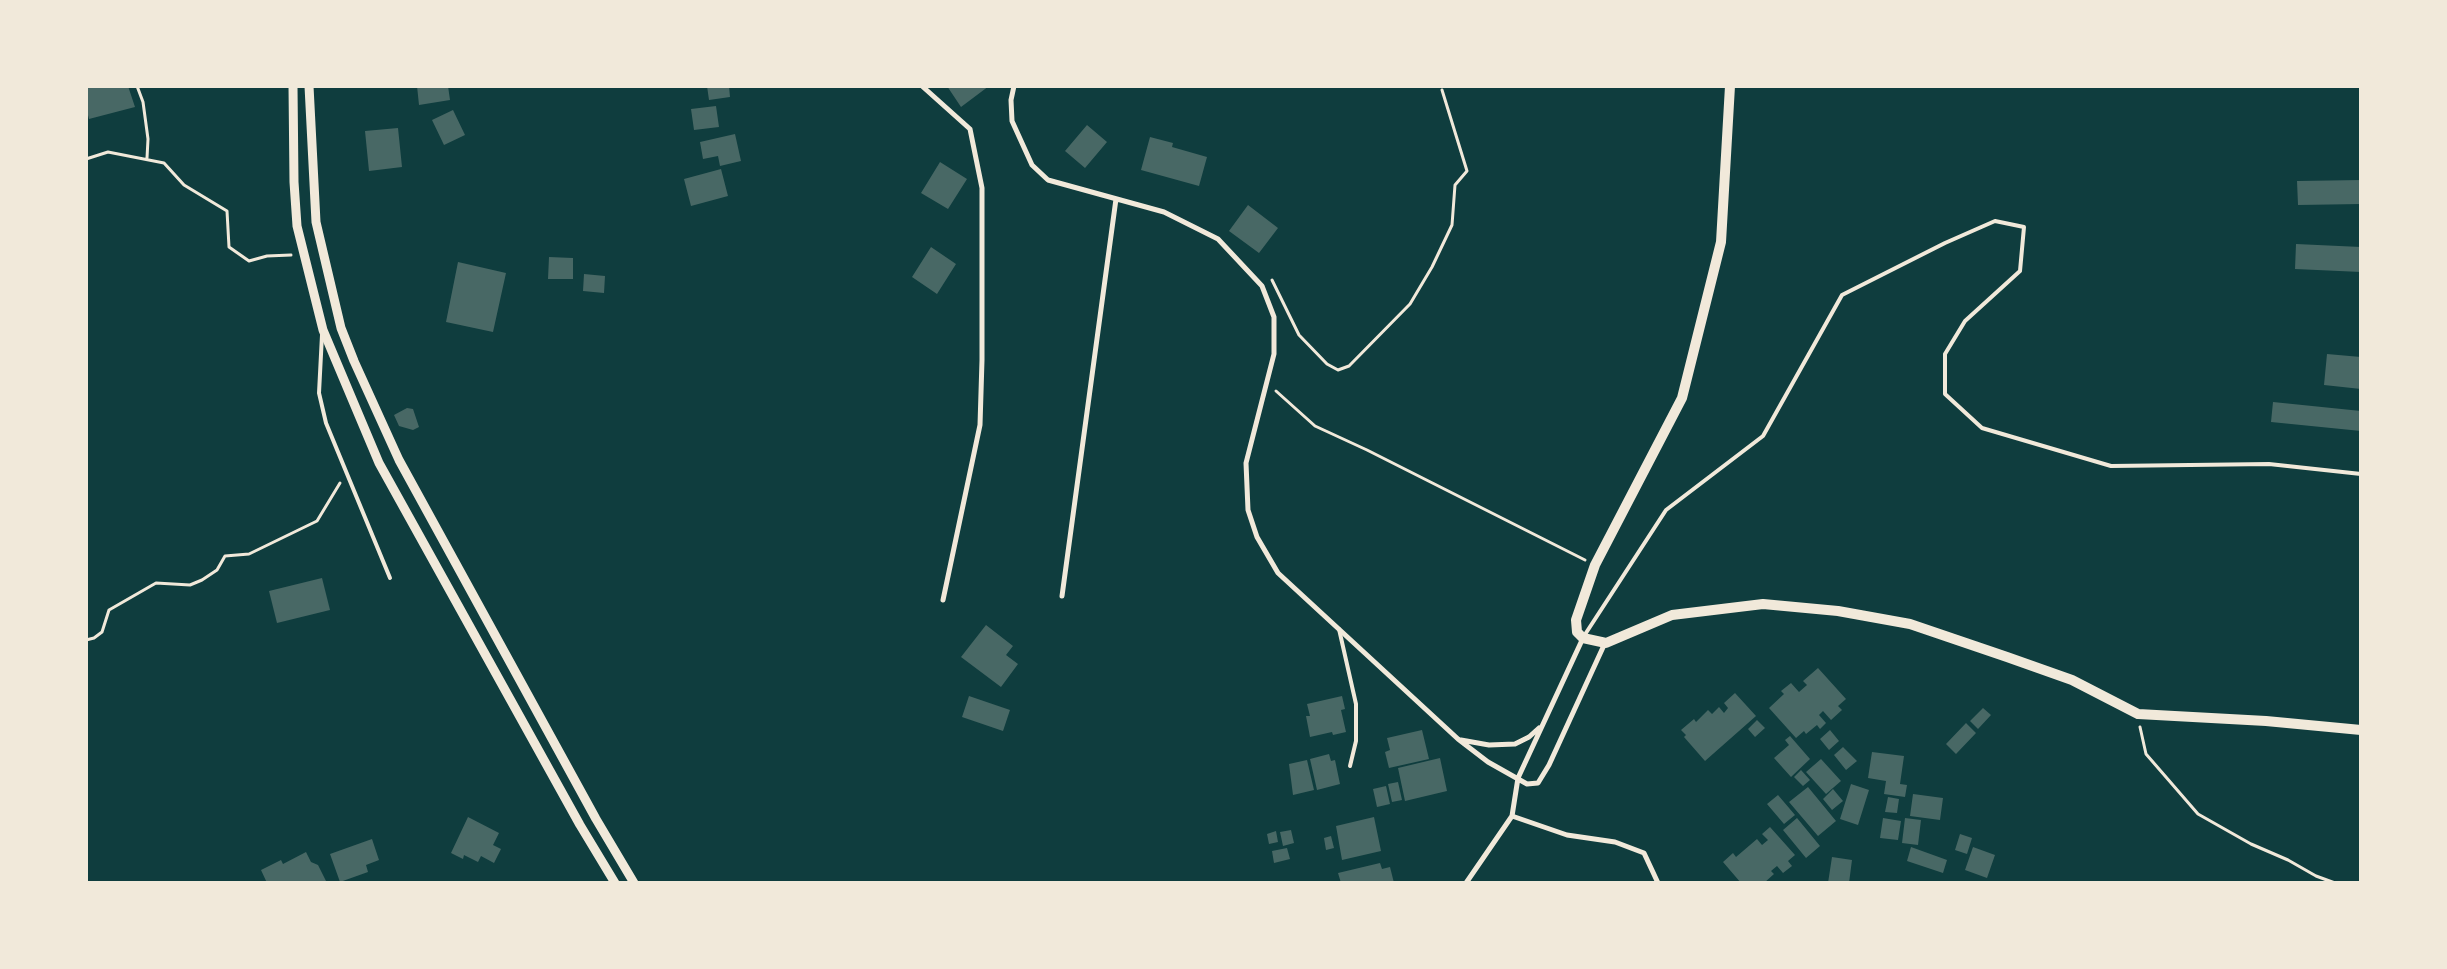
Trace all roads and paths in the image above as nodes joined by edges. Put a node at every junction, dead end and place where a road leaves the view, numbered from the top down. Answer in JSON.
{"nodes":[{"id":1,"x":137,"y":86,"type":"edge"},
{"id":2,"x":293,"y":86,"type":"edge"},
{"id":3,"x":309,"y":86,"type":"edge"},
{"id":4,"x":922,"y":86,"type":"edge"},
{"id":5,"x":1014,"y":86,"type":"edge"},
{"id":6,"x":1730,"y":86,"type":"edge"},
{"id":7,"x":1442,"y":90,"type":"dead end"},
{"id":8,"x":147,"y":158,"type":"junction"},
{"id":9,"x":86,"y":159,"type":"edge"},
{"id":10,"x":1116,"y":199,"type":"junction"},
{"id":11,"x":304,"y":255,"type":"junction"},
{"id":12,"x":1269,"y":277,"type":"dead end"},
{"id":13,"x":323,"y":330,"type":"junction"},
{"id":14,"x":1274,"y":389,"type":"dead end"},
{"id":15,"x":346,"y":471,"type":"junction"},
{"id":16,"x":2361,"y":474,"type":"edge"},
{"id":17,"x":1595,"y":565,"type":"junction"},
{"id":18,"x":390,"y":578,"type":"dead end"},
{"id":19,"x":1062,"y":596,"type":"dead end"},
{"id":20,"x":943,"y":600,"type":"dead end"},
{"id":21,"x":1339,"y":629,"type":"junction"},
{"id":22,"x":1582,"y":638,"type":"junction"},
{"id":23,"x":86,"y":640,"type":"edge"},
{"id":24,"x":1606,"y":643,"type":"junction"},
{"id":25,"x":2138,"y":714,"type":"junction"},
{"id":26,"x":1542,"y":725,"type":"junction"},
{"id":27,"x":2361,"y":730,"type":"edge"},
{"id":28,"x":1458,"y":739,"type":"junction"},
{"id":29,"x":1350,"y":766,"type":"dead end"},
{"id":30,"x":1518,"y":778,"type":"junction"},
{"id":31,"x":1512,"y":816,"type":"junction"},
{"id":32,"x":615,"y":883,"type":"edge"},
{"id":33,"x":634,"y":883,"type":"edge"},
{"id":34,"x":1466,"y":883,"type":"edge"},
{"id":35,"x":1658,"y":883,"type":"edge"},
{"id":36,"x":2335,"y":883,"type":"edge"}],
"edges":[{"from":1,"to":8,"type":"path"},
{"from":2,"to":11,"type":"street"},
{"from":3,"to":33,"type":"street"},
{"from":4,"to":20,"type":"street"},
{"from":5,"to":10,"type":"street"},
{"from":6,"to":17,"type":"main road"},
{"from":7,"to":12,"type":"path"},
{"from":8,"to":9,"type":"path"},
{"from":8,"to":11,"type":"path"},
{"from":10,"to":19,"type":"street"},
{"from":10,"to":21,"type":"street"},
{"from":11,"to":13,"type":"street"},
{"from":13,"to":15,"type":"lane"},
{"from":13,"to":32,"type":"street"},
{"from":14,"to":17,"type":"path"},
{"from":15,"to":18,"type":"lane"},
{"from":15,"to":23,"type":"path"},
{"from":16,"to":22,"type":"lane"},
{"from":17,"to":22,"type":"main road"},
{"from":21,"to":28,"type":"street"},
{"from":21,"to":29,"type":"lane"},
{"from":22,"to":24,"type":"main road"},
{"from":22,"to":26,"type":"street"},
{"from":24,"to":25,"type":"main road"},
{"from":24,"to":30,"type":"street"},
{"from":25,"to":27,"type":"main road"},
{"from":25,"to":36,"type":"path"},
{"from":26,"to":28,"type":"street"},
{"from":26,"to":30,"type":"street"},
{"from":28,"to":30,"type":"street"},
{"from":30,"to":31,"type":"street"},
{"from":31,"to":34,"type":"street"},
{"from":31,"to":35,"type":"street"}]}
